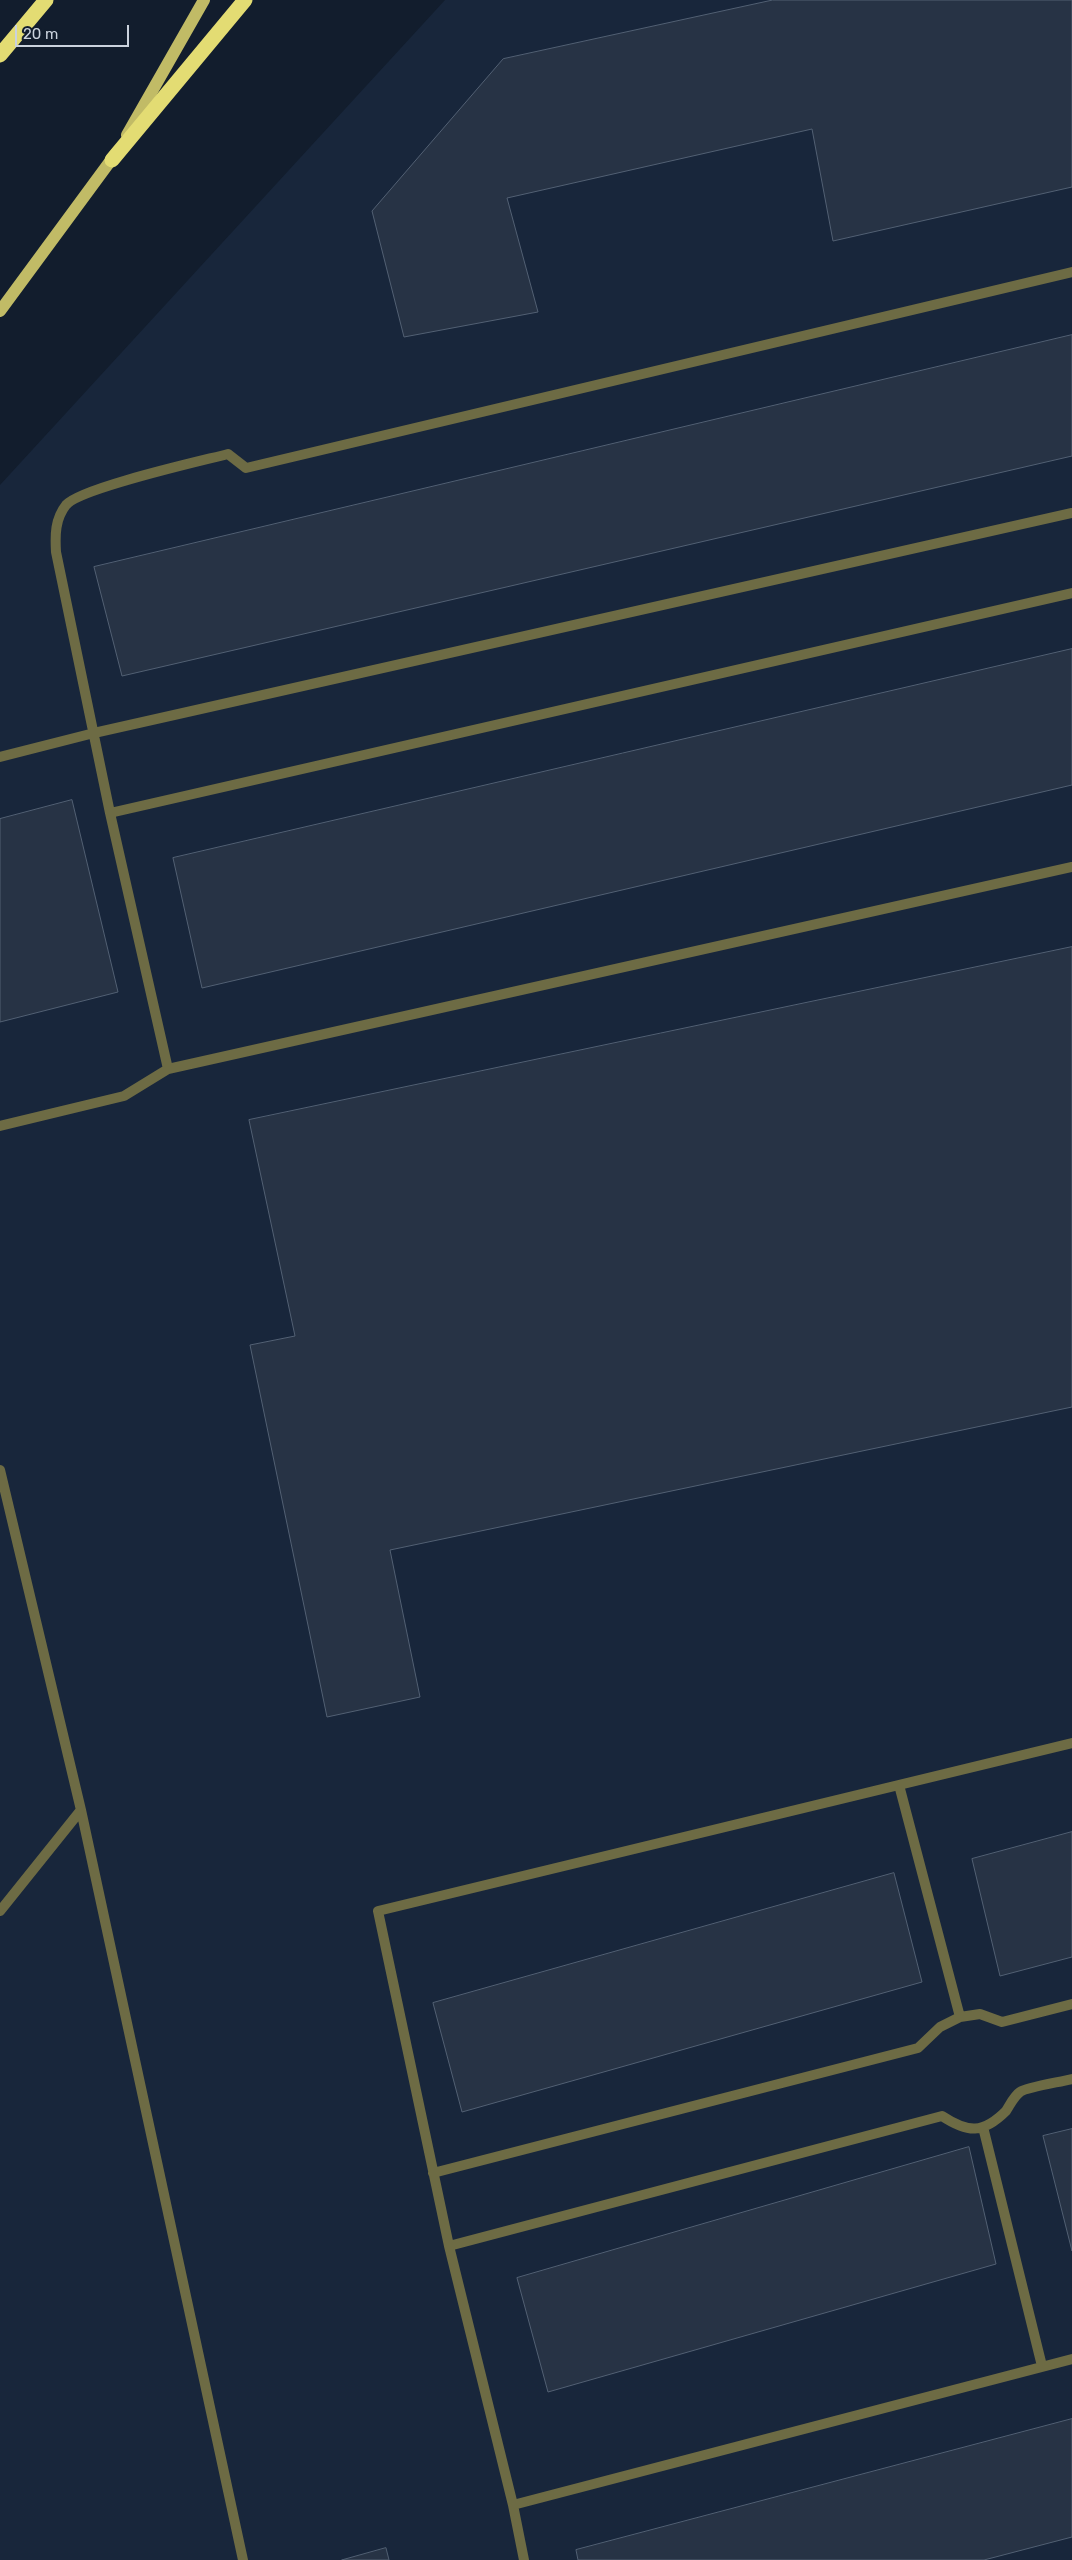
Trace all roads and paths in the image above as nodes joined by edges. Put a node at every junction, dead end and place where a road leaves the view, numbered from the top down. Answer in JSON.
{"nodes":[{"id":1,"x":46,"y":0,"type":"edge"},
{"id":2,"x":204,"y":0,"type":"edge"},
{"id":3,"x":245,"y":0,"type":"edge"},
{"id":4,"x":0,"y":55,"type":"edge"},
{"id":5,"x":112,"y":160,"type":"junction"},
{"id":6,"x":1072,"y":272,"type":"edge"},
{"id":7,"x":0,"y":311,"type":"edge"},
{"id":8,"x":1072,"y":513,"type":"edge"},
{"id":9,"x":1072,"y":593,"type":"edge"},
{"id":10,"x":94,"y":734,"type":"junction"},
{"id":11,"x":0,"y":757,"type":"edge"},
{"id":12,"x":110,"y":813,"type":"junction"},
{"id":13,"x":1072,"y":868,"type":"edge"},
{"id":14,"x":168,"y":1069,"type":"junction"},
{"id":15,"x":0,"y":1126,"type":"edge"},
{"id":16,"x":0,"y":1470,"type":"edge"},
{"id":17,"x":1072,"y":1743,"type":"edge"},
{"id":18,"x":899,"y":1785,"type":"junction"},
{"id":19,"x":81,"y":1810,"type":"junction"},
{"id":20,"x":0,"y":1911,"type":"edge"},
{"id":21,"x":1072,"y":2004,"type":"edge"},
{"id":22,"x":960,"y":2017,"type":"junction"},
{"id":23,"x":1072,"y":2079,"type":"edge"},
{"id":24,"x":983,"y":2127,"type":"junction"},
{"id":25,"x":433,"y":2173,"type":"junction"},
{"id":26,"x":449,"y":2246,"type":"junction"},
{"id":27,"x":1072,"y":2359,"type":"edge"},
{"id":28,"x":1042,"y":2366,"type":"junction"},
{"id":29,"x":514,"y":2505,"type":"junction"},
{"id":30,"x":243,"y":2560,"type":"edge"},
{"id":31,"x":524,"y":2560,"type":"edge"}],
"edges":[{"from":1,"to":4,"type":"highway"},
{"from":2,"to":5,"type":"main road"},
{"from":3,"to":5,"type":"highway"},
{"from":5,"to":7,"type":"main road"},
{"from":6,"to":10,"type":"lane"},
{"from":8,"to":10,"type":"lane"},
{"from":9,"to":12,"type":"lane"},
{"from":10,"to":11,"type":"lane"},
{"from":10,"to":12,"type":"lane"},
{"from":12,"to":14,"type":"lane"},
{"from":13,"to":14,"type":"lane"},
{"from":14,"to":15,"type":"lane"},
{"from":16,"to":19,"type":"lane"},
{"from":17,"to":18,"type":"lane"},
{"from":18,"to":22,"type":"lane"},
{"from":18,"to":25,"type":"lane"},
{"from":19,"to":20,"type":"lane"},
{"from":19,"to":30,"type":"lane"},
{"from":21,"to":22,"type":"lane"},
{"from":22,"to":25,"type":"lane"},
{"from":23,"to":24,"type":"lane"},
{"from":24,"to":26,"type":"lane"},
{"from":24,"to":28,"type":"lane"},
{"from":25,"to":26,"type":"lane"},
{"from":26,"to":29,"type":"lane"},
{"from":27,"to":28,"type":"lane"},
{"from":28,"to":29,"type":"lane"},
{"from":29,"to":31,"type":"lane"}]}
